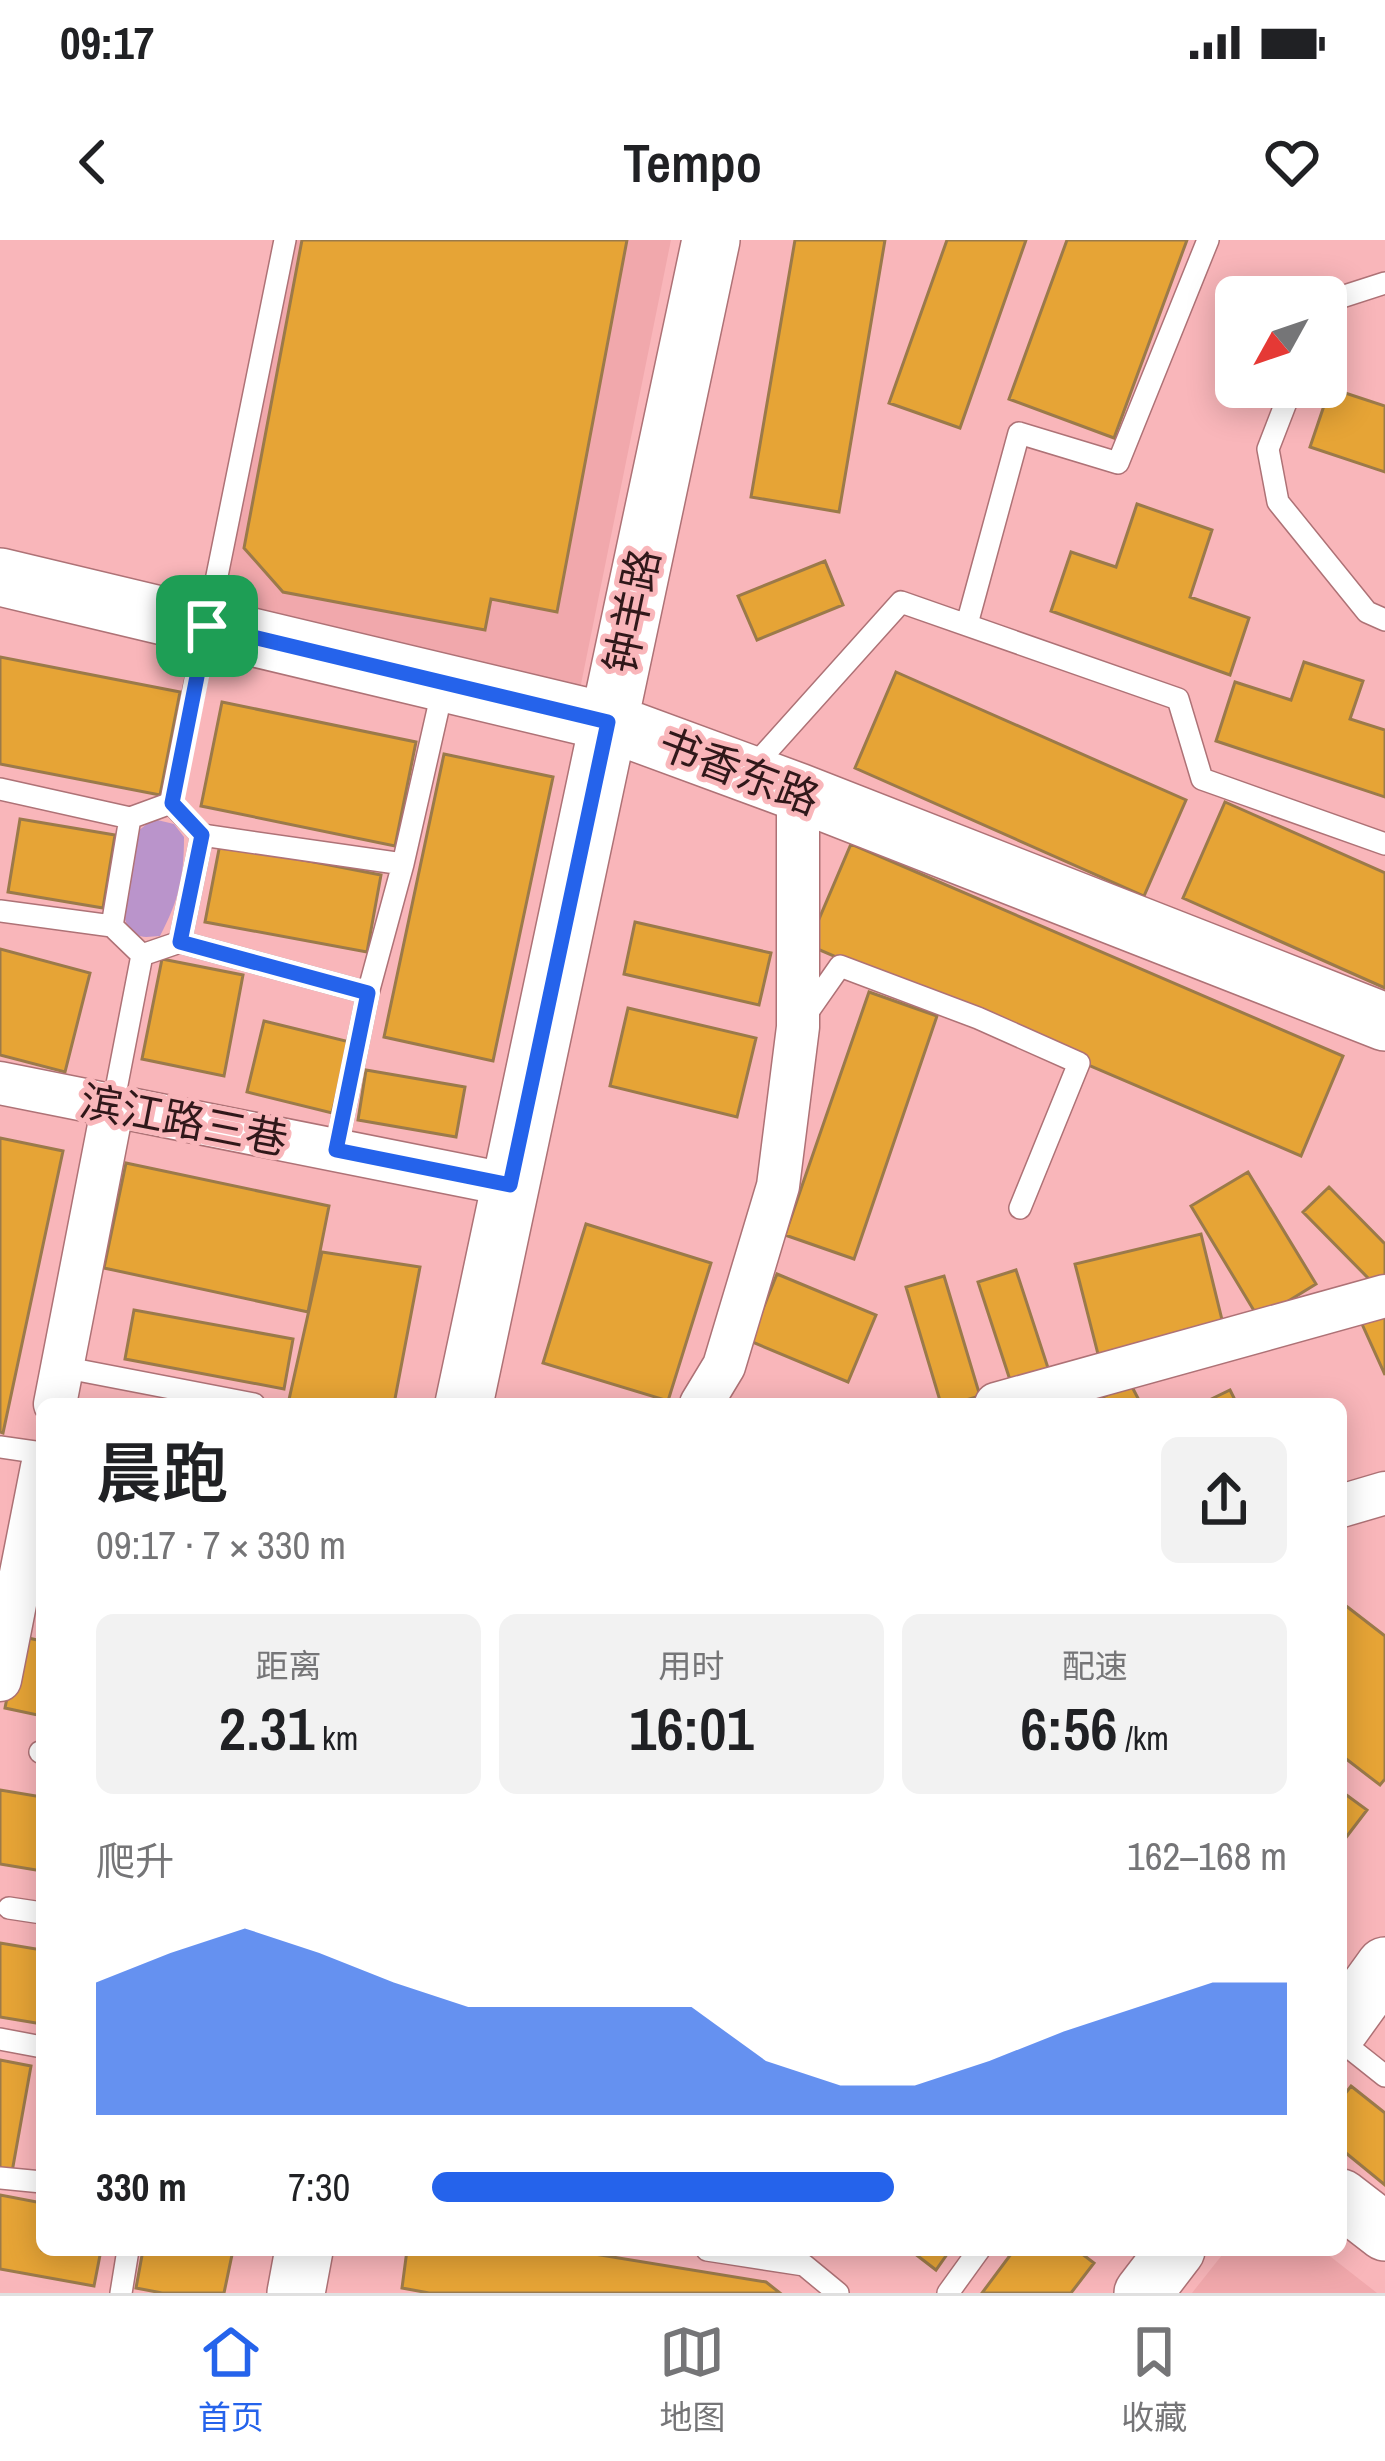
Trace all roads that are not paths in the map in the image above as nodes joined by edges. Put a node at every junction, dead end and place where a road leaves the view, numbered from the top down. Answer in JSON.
{"nodes":[{"id":1,"x":285,"y":240,"type":"edge"},
{"id":2,"x":711,"y":240,"type":"edge"},
{"id":3,"x":1208,"y":240,"type":"edge"},
{"id":4,"x":1385,"y":283,"type":"edge"},
{"id":5,"x":1347,"y":295,"type":"edge"},
{"id":6,"x":1284,"y":408,"type":"edge"},
{"id":7,"x":0,"y":578,"type":"edge"},
{"id":8,"x":1385,"y":620,"type":"edge"},
{"id":9,"x":967,"y":625,"type":"junction"},
{"id":10,"x":207,"y":626,"type":"junction"},
{"id":11,"x":444,"y":683,"type":"junction"},
{"id":12,"x":608,"y":722,"type":"junction"},
{"id":13,"x":773,"y":782,"type":"junction"},
{"id":14,"x":0,"y":789,"type":"edge"},
{"id":15,"x":172,"y":803,"type":"junction"},
{"id":16,"x":130,"y":818,"type":"junction"},
{"id":17,"x":202,"y":835,"type":"junction"},
{"id":18,"x":1385,"y":844,"type":"edge"},
{"id":19,"x":403,"y":864,"type":"junction"},
{"id":20,"x":0,"y":911,"type":"edge"},
{"id":21,"x":112,"y":926,"type":"junction"},
{"id":22,"x":180,"y":942,"type":"junction"},
{"id":23,"x":142,"y":956,"type":"junction"},
{"id":24,"x":368,"y":993,"type":"junction"},
{"id":25,"x":1385,"y":1022,"type":"edge"},
{"id":26,"x":798,"y":1027,"type":"junction"},
{"id":27,"x":0,"y":1083,"type":"edge"},
{"id":28,"x":113,"y":1105,"type":"junction"},
{"id":29,"x":336,"y":1150,"type":"junction"},
{"id":30,"x":510,"y":1185,"type":"junction"},
{"id":31,"x":1020,"y":1208,"type":"dead end"},
{"id":32,"x":1385,"y":1297,"type":"edge"},
{"id":33,"x":58,"y":1386,"type":"edge"},
{"id":34,"x":189,"y":1398,"type":"edge"},
{"id":35,"x":465,"y":1398,"type":"edge"},
{"id":36,"x":705,"y":1398,"type":"edge"},
{"id":37,"x":1018,"y":1398,"type":"edge"},
{"id":38,"x":0,"y":1447,"type":"edge"},
{"id":39,"x":36,"y":1452,"type":"edge"},
{"id":40,"x":1385,"y":1493,"type":"edge"},
{"id":41,"x":36,"y":1502,"type":"edge"},
{"id":42,"x":1347,"y":1504,"type":"edge"},
{"id":43,"x":19,"y":1603,"type":"edge"},
{"id":44,"x":0,"y":1680,"type":"edge"},
{"id":45,"x":9,"y":1908,"type":"dead end"},
{"id":46,"x":36,"y":1912,"type":"edge"},
{"id":47,"x":1385,"y":1966,"type":"edge"},
{"id":48,"x":1347,"y":2019,"type":"edge"},
{"id":49,"x":0,"y":2039,"type":"edge"},
{"id":50,"x":36,"y":2046,"type":"edge"},
{"id":51,"x":1347,"y":2047,"type":"edge"},
{"id":52,"x":1385,"y":2076,"type":"edge"},
{"id":53,"x":0,"y":2178,"type":"edge"},
{"id":54,"x":36,"y":2181,"type":"edge"},
{"id":55,"x":1347,"y":2203,"type":"edge"},
{"id":56,"x":1385,"y":2232,"type":"edge"},
{"id":57,"x":127,"y":2256,"type":"edge"},
{"id":58,"x":303,"y":2256,"type":"edge"},
{"id":59,"x":746,"y":2256,"type":"edge"},
{"id":60,"x":975,"y":2256,"type":"edge"},
{"id":61,"x":121,"y":2293,"type":"edge"},
{"id":62,"x":296,"y":2293,"type":"edge"},
{"id":63,"x":838,"y":2293,"type":"edge"},
{"id":64,"x":948,"y":2293,"type":"edge"}],
"edges":[{"from":1,"to":10,"type":"lane"},
{"from":2,"to":12,"type":"street","name":"钟羊路"},
{"from":3,"to":9,"type":"lane"},
{"from":4,"to":5,"type":"lane"},
{"from":6,"to":8,"type":"lane"},
{"from":7,"to":10,"type":"street","name":"书香东路"},
{"from":9,"to":13,"type":"lane"},
{"from":9,"to":18,"type":"lane"},
{"from":10,"to":11,"type":"street","name":"书香东路"},
{"from":10,"to":15,"type":"lane"},
{"from":11,"to":12,"type":"street","name":"书香东路"},
{"from":11,"to":19,"type":"lane"},
{"from":12,"to":13,"type":"street","name":"书香东路"},
{"from":12,"to":30,"type":"street","name":"钟羊路"},
{"from":13,"to":25,"type":"street","name":"书香东路"},
{"from":13,"to":26,"type":"street"},
{"from":14,"to":16,"type":"lane"},
{"from":15,"to":16,"type":"lane"},
{"from":15,"to":17,"type":"lane"},
{"from":16,"to":21,"type":"lane"},
{"from":17,"to":19,"type":"lane"},
{"from":17,"to":22,"type":"lane"},
{"from":19,"to":24,"type":"lane"},
{"from":20,"to":21,"type":"lane"},
{"from":21,"to":23,"type":"lane"},
{"from":22,"to":23,"type":"lane"},
{"from":22,"to":24,"type":"lane"},
{"from":23,"to":28,"type":"lane"},
{"from":24,"to":29,"type":"lane"},
{"from":26,"to":31,"type":"lane"},
{"from":26,"to":36,"type":"street"},
{"from":27,"to":28,"type":"street","name":"滨江路三巷"},
{"from":28,"to":29,"type":"street","name":"滨江路三巷"},
{"from":28,"to":33,"type":"street"},
{"from":29,"to":30,"type":"street","name":"滨江路三巷"},
{"from":30,"to":35,"type":"street","name":"钟羊路"},
{"from":32,"to":37,"type":"street"},
{"from":33,"to":34,"type":"lane"},
{"from":38,"to":39,"type":"lane"},
{"from":40,"to":42,"type":"street"},
{"from":41,"to":43,"type":"street"},
{"from":43,"to":44,"type":"street"},
{"from":45,"to":46,"type":"lane"},
{"from":47,"to":48,"type":"street"},
{"from":49,"to":50,"type":"lane"},
{"from":51,"to":52,"type":"lane"},
{"from":53,"to":54,"type":"lane"},
{"from":55,"to":56,"type":"street"},
{"from":57,"to":61,"type":"lane"},
{"from":58,"to":62,"type":"street"},
{"from":59,"to":63,"type":"lane"},
{"from":60,"to":64,"type":"lane"}]}
